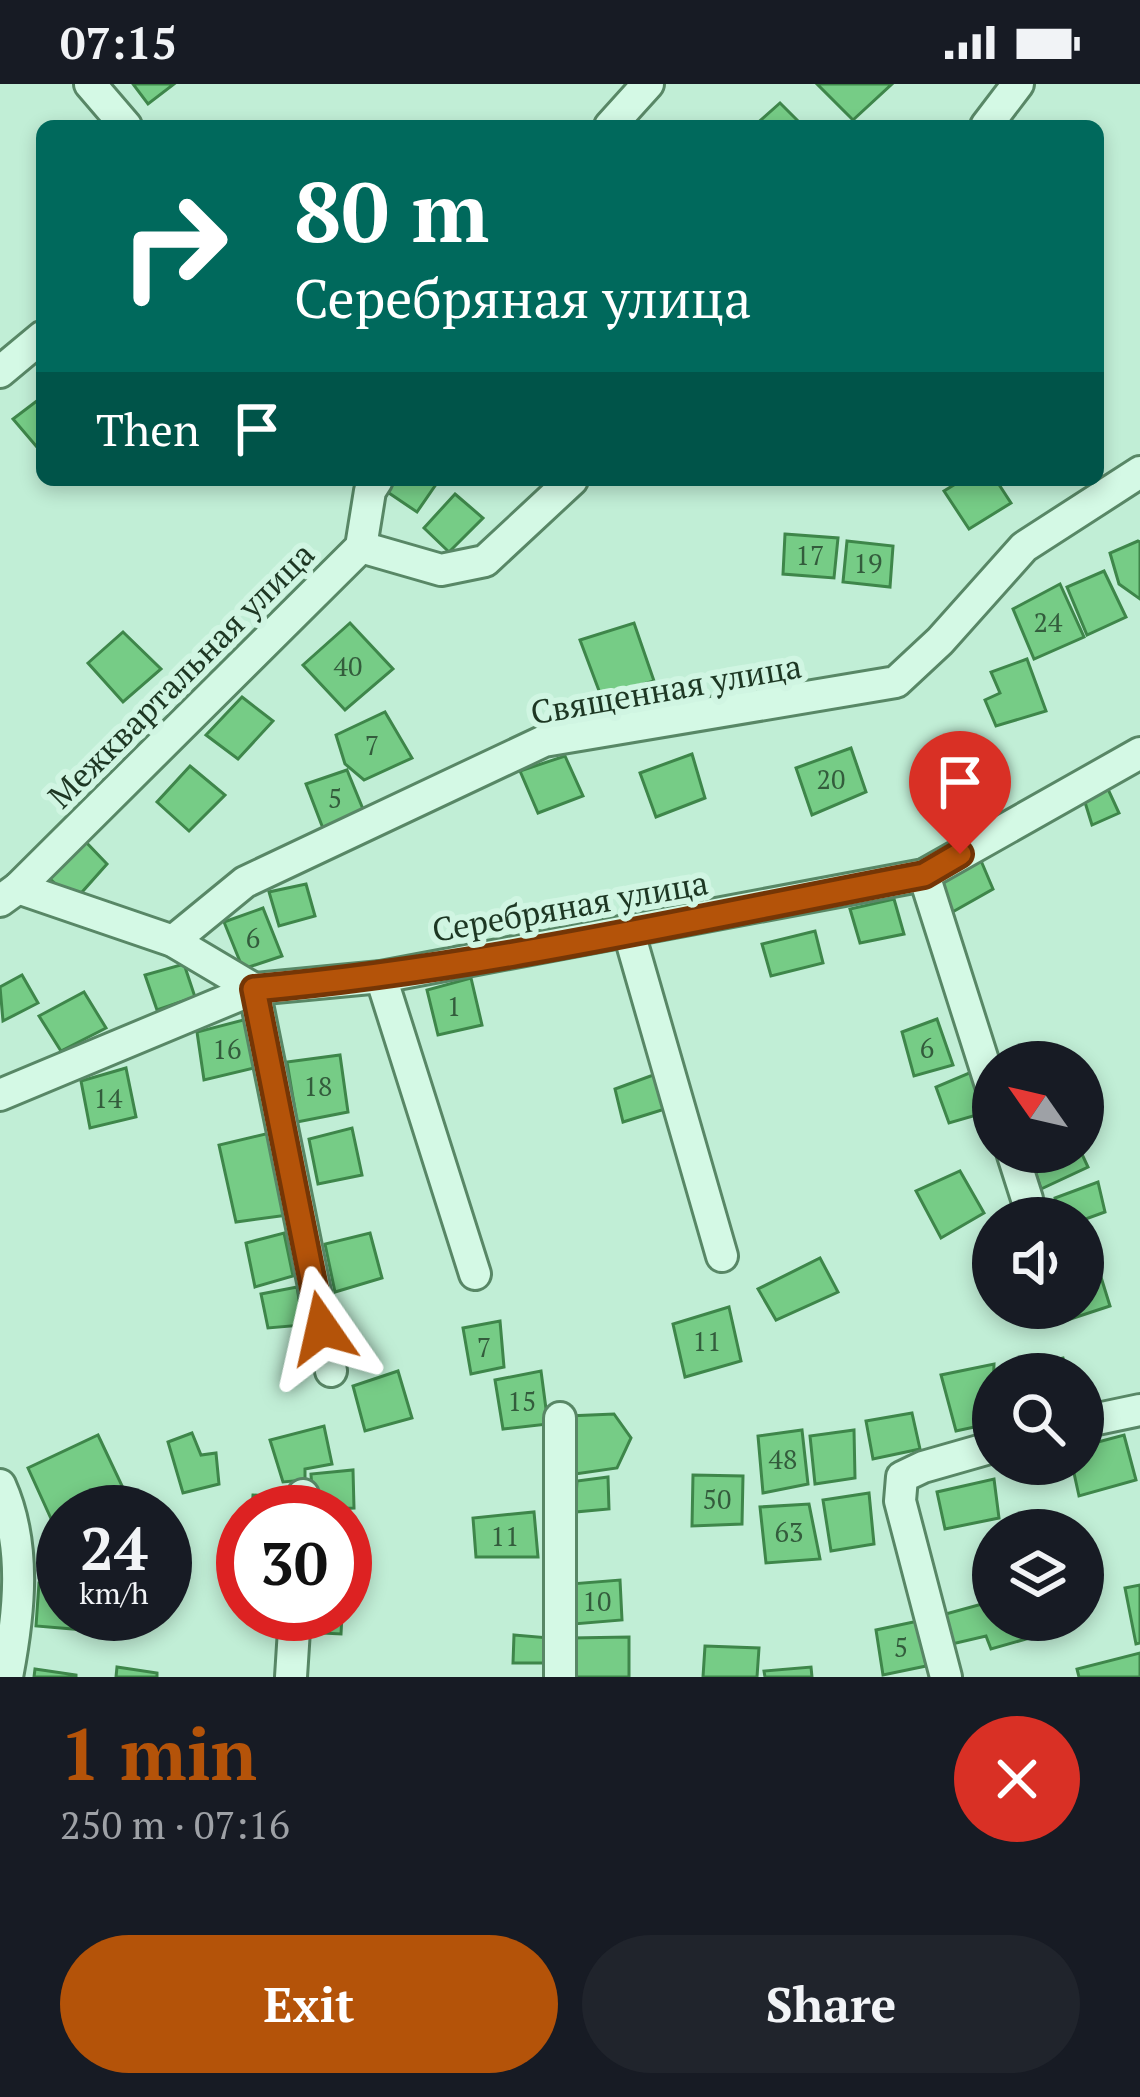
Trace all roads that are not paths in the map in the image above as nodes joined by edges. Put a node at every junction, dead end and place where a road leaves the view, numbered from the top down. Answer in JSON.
{"nodes":[{"id":1,"x":90,"y":84,"type":"edge"},
{"id":2,"x":648,"y":84,"type":"edge"},
{"id":3,"x":1018,"y":84,"type":"edge"},
{"id":4,"x":121,"y":120,"type":"edge"},
{"id":5,"x":615,"y":120,"type":"edge"},
{"id":6,"x":991,"y":120,"type":"edge"},
{"id":7,"x":36,"y":342,"type":"edge"},
{"id":8,"x":0,"y":372,"type":"edge"},
{"id":9,"x":1140,"y":472,"type":"edge"},
{"id":10,"x":373,"y":486,"type":"edge"},
{"id":11,"x":565,"y":486,"type":"edge"},
{"id":12,"x":361,"y":547,"type":"junction"},
{"id":13,"x":1140,"y":753,"type":"edge"},
{"id":14,"x":924,"y":875,"type":"junction"},
{"id":15,"x":9,"y":894,"type":"edge"},
{"id":16,"x":629,"y":933,"type":"junction"},
{"id":17,"x":172,"y":941,"type":"junction"},
{"id":18,"x":381,"y":977,"type":"junction"},
{"id":19,"x":254,"y":989,"type":"junction"},
{"id":20,"x":977,"y":1041,"type":"edge"},
{"id":21,"x":0,"y":1096,"type":"edge"},
{"id":22,"x":722,"y":1256,"type":"dead end"},
{"id":23,"x":475,"y":1274,"type":"dead end"},
{"id":24,"x":331,"y":1371,"type":"dead end"},
{"id":25,"x":1140,"y":1410,"type":"edge"},
{"id":26,"x":560,"y":1418,"type":"dead end"},
{"id":27,"x":1104,"y":1418,"type":"edge"},
{"id":28,"x":972,"y":1453,"type":"edge"},
{"id":29,"x":0,"y":1485,"type":"edge"},
{"id":30,"x":293,"y":1641,"type":"edge"},
{"id":31,"x":8,"y":1677,"type":"edge"},
{"id":32,"x":291,"y":1677,"type":"edge"},
{"id":33,"x":560,"y":1677,"type":"edge"},
{"id":34,"x":946,"y":1677,"type":"edge"}],
"edges":[{"from":1,"to":4,"type":"street"},
{"from":2,"to":5,"type":"street"},
{"from":3,"to":6,"type":"street"},
{"from":7,"to":8,"type":"street"},
{"from":9,"to":17,"type":"street","name":"Священная улица"},
{"from":10,"to":12,"type":"street","name":"Межквартальная улица"},
{"from":11,"to":12,"type":"street"},
{"from":12,"to":15,"type":"street","name":"Межквартальная улица"},
{"from":13,"to":14,"type":"street","name":"Серебряная улица"},
{"from":14,"to":16,"type":"street","name":"Серебряная улица"},
{"from":14,"to":20,"type":"street"},
{"from":15,"to":17,"type":"street"},
{"from":16,"to":18,"type":"street","name":"Серебряная улица"},
{"from":16,"to":22,"type":"street"},
{"from":17,"to":19,"type":"street"},
{"from":18,"to":19,"type":"street","name":"Серебряная улица"},
{"from":18,"to":23,"type":"street"},
{"from":19,"to":21,"type":"street","name":"Серебряная улица"},
{"from":19,"to":24,"type":"street"},
{"from":25,"to":27,"type":"street"},
{"from":26,"to":33,"type":"street"},
{"from":28,"to":34,"type":"street"},
{"from":29,"to":31,"type":"street"},
{"from":30,"to":32,"type":"street"}]}
